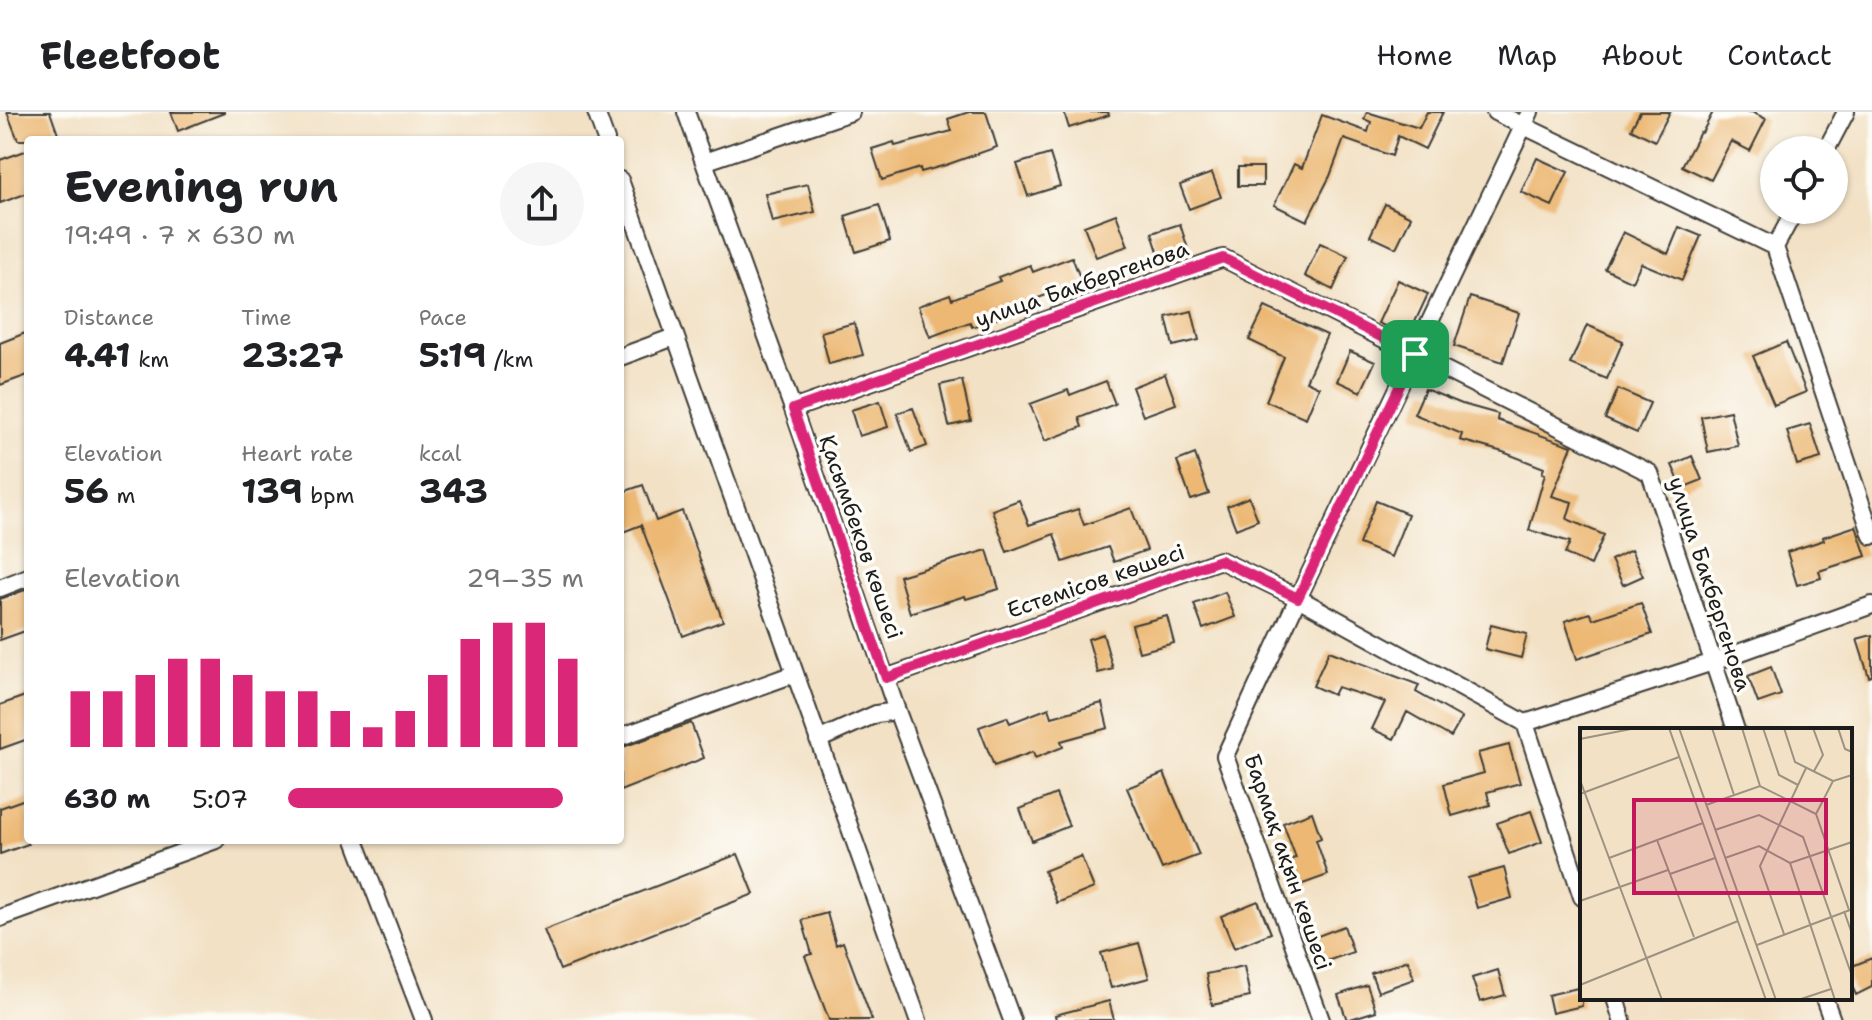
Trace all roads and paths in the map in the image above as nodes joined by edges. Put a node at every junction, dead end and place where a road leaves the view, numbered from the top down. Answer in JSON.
{"nodes":[{"id":1,"x":596,"y":112,"type":"edge"},
{"id":2,"x":686,"y":112,"type":"edge"},
{"id":3,"x":851,"y":112,"type":"edge"},
{"id":4,"x":1495,"y":112,"type":"edge"},
{"id":5,"x":1846,"y":112,"type":"edge"},
{"id":6,"x":1527,"y":119,"type":"edge"},
{"id":7,"x":605,"y":136,"type":"edge"},
{"id":8,"x":1833,"y":136,"type":"edge"},
{"id":9,"x":704,"y":162,"type":"junction"},
{"id":10,"x":624,"y":192,"type":"edge"},
{"id":11,"x":1787,"y":224,"type":"edge"},
{"id":12,"x":1775,"y":247,"type":"junction"},
{"id":13,"x":674,"y":337,"type":"junction"},
{"id":14,"x":1415,"y":354,"type":"junction"},
{"id":15,"x":624,"y":356,"type":"edge"},
{"id":16,"x":793,"y":409,"type":"junction"},
{"id":17,"x":1872,"y":536,"type":"edge"},
{"id":18,"x":24,"y":579,"type":"edge"},
{"id":19,"x":0,"y":588,"type":"edge"},
{"id":20,"x":1298,"y":598,"type":"junction"},
{"id":21,"x":1872,"y":605,"type":"edge"},
{"id":22,"x":1713,"y":662,"type":"junction"},
{"id":23,"x":794,"y":674,"type":"junction"},
{"id":24,"x":886,"y":678,"type":"junction"},
{"id":25,"x":897,"y":711,"type":"junction"},
{"id":26,"x":1525,"y":723,"type":"junction"},
{"id":27,"x":1735,"y":728,"type":"edge"},
{"id":28,"x":624,"y":736,"type":"edge"},
{"id":29,"x":818,"y":740,"type":"junction"},
{"id":30,"x":205,"y":844,"type":"edge"},
{"id":31,"x":357,"y":844,"type":"edge"},
{"id":32,"x":1580,"y":891,"type":"edge"},
{"id":33,"x":0,"y":918,"type":"edge"},
{"id":34,"x":1616,"y":1000,"type":"edge"},
{"id":35,"x":1825,"y":1000,"type":"edge"},
{"id":36,"x":424,"y":1020,"type":"edge"},
{"id":37,"x":918,"y":1020,"type":"edge"},
{"id":38,"x":1012,"y":1020,"type":"edge"},
{"id":39,"x":1321,"y":1020,"type":"edge"},
{"id":40,"x":1622,"y":1020,"type":"edge"},
{"id":41,"x":1832,"y":1020,"type":"edge"}],
"edges":[{"from":1,"to":7,"type":"street"},
{"from":2,"to":9,"type":"street","name":"Қасымбеков көшесі"},
{"from":3,"to":9,"type":"street"},
{"from":4,"to":6,"type":"street"},
{"from":5,"to":8,"type":"street"},
{"from":6,"to":12,"type":"street"},
{"from":6,"to":14,"type":"street","name":"Бармақ ақын көшесі"},
{"from":9,"to":16,"type":"street","name":"Қасымбеков көшесі"},
{"from":10,"to":13,"type":"street"},
{"from":11,"to":12,"type":"street"},
{"from":12,"to":17,"type":"street"},
{"from":13,"to":15,"type":"street"},
{"from":13,"to":23,"type":"street"},
{"from":14,"to":16,"type":"street","name":"улица Бакбергенова"},
{"from":14,"to":20,"type":"street","name":"Бармақ ақын көшесі"},
{"from":14,"to":22,"type":"street","name":"улица Бакбергенова"},
{"from":16,"to":24,"type":"street","name":"Қасымбеков көшесі"},
{"from":18,"to":19,"type":"street"},
{"from":20,"to":24,"type":"street","name":"Естемісов көшесі"},
{"from":20,"to":26,"type":"street","name":"Естемісов көшесі"},
{"from":20,"to":39,"type":"street","name":"Бармақ ақын көшесі"},
{"from":21,"to":22,"type":"street"},
{"from":22,"to":26,"type":"street"},
{"from":22,"to":27,"type":"street","name":"улица Бакбергенова"},
{"from":23,"to":28,"type":"street"},
{"from":23,"to":29,"type":"street"},
{"from":24,"to":25,"type":"street","name":"Қасымбеков көшесі"},
{"from":25,"to":29,"type":"street"},
{"from":25,"to":38,"type":"street","name":"Қасымбеков көшесі"},
{"from":26,"to":32,"type":"street"},
{"from":29,"to":37,"type":"street"},
{"from":30,"to":33,"type":"street"},
{"from":31,"to":36,"type":"street"},
{"from":34,"to":40,"type":"street"},
{"from":35,"to":41,"type":"street"}]}
